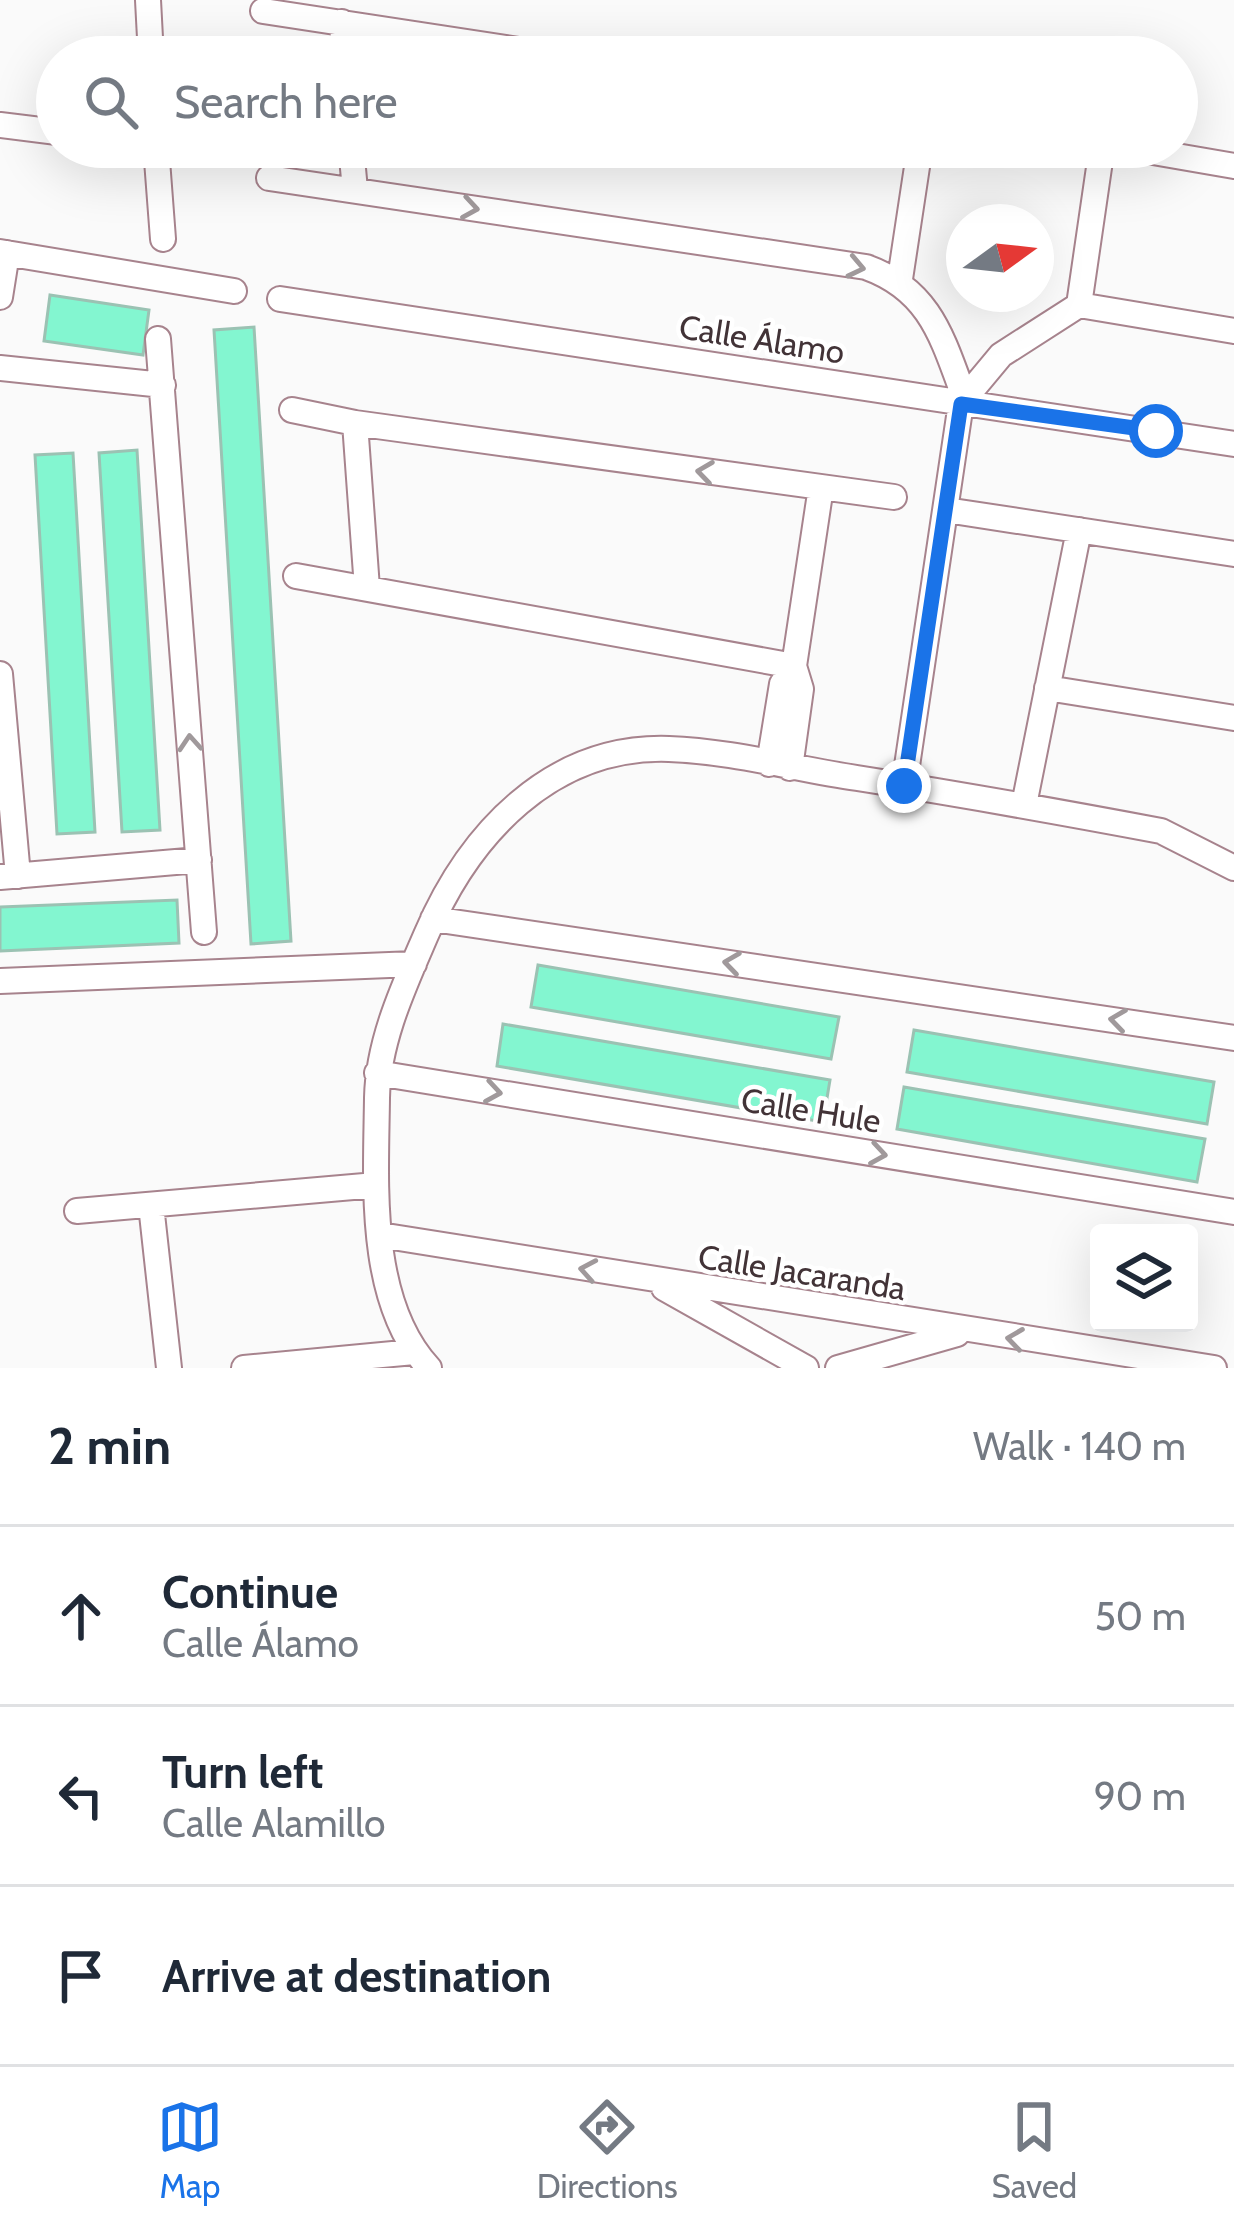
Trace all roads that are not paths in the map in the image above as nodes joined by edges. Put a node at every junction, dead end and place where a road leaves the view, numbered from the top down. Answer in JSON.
{"nodes":[{"id":1,"x":148,"y":0,"type":"edge"},
{"id":2,"x":263,"y":10,"type":"dead end"},
{"id":3,"x":342,"y":22,"type":"junction"},
{"id":4,"x":150,"y":36,"type":"edge"},
{"id":5,"x":343,"y":36,"type":"edge"},
{"id":6,"x":431,"y":36,"type":"edge"},
{"id":7,"x":0,"y":124,"type":"edge"},
{"id":8,"x":36,"y":129,"type":"edge"},
{"id":9,"x":1198,"y":160,"type":"edge"},
{"id":10,"x":1234,"y":166,"type":"edge"},
{"id":11,"x":158,"y":168,"type":"edge"},
{"id":12,"x":353,"y":168,"type":"edge"},
{"id":13,"x":917,"y":168,"type":"edge"},
{"id":14,"x":1099,"y":168,"type":"edge"},
{"id":15,"x":269,"y":178,"type":"dead end"},
{"id":16,"x":355,"y":190,"type":"junction"},
{"id":17,"x":163,"y":238,"type":"dead end"},
{"id":18,"x":4,"y":252,"type":"edge"},
{"id":19,"x":900,"y":280,"type":"junction"},
{"id":20,"x":234,"y":292,"type":"dead end"},
{"id":21,"x":0,"y":297,"type":"edge"},
{"id":22,"x":280,"y":299,"type":"dead end"},
{"id":23,"x":1079,"y":305,"type":"junction"},
{"id":24,"x":1234,"y":331,"type":"edge"},
{"id":25,"x":158,"y":339,"type":"dead end"},
{"id":26,"x":0,"y":368,"type":"edge"},
{"id":27,"x":163,"y":385,"type":"junction"},
{"id":28,"x":963,"y":400,"type":"junction"},
{"id":29,"x":292,"y":410,"type":"dead end"},
{"id":30,"x":356,"y":424,"type":"junction"},
{"id":31,"x":1234,"y":445,"type":"edge"},
{"id":32,"x":820,"y":488,"type":"junction"},
{"id":33,"x":894,"y":497,"type":"dead end"},
{"id":34,"x":946,"y":510,"type":"junction"},
{"id":35,"x":1079,"y":530,"type":"junction"},
{"id":36,"x":1234,"y":554,"type":"edge"},
{"id":37,"x":296,"y":575,"type":"dead end"},
{"id":38,"x":368,"y":588,"type":"junction"},
{"id":39,"x":794,"y":666,"type":"junction"},
{"id":40,"x":0,"y":674,"type":"edge"},
{"id":41,"x":1047,"y":688,"type":"junction"},
{"id":42,"x":1234,"y":718,"type":"edge"},
{"id":43,"x":780,"y":766,"type":"junction"},
{"id":44,"x":904,"y":786,"type":"junction"},
{"id":45,"x":1024,"y":805,"type":"junction"},
{"id":46,"x":199,"y":860,"type":"junction"},
{"id":47,"x":1234,"y":868,"type":"edge"},
{"id":48,"x":9,"y":876,"type":"edge"},
{"id":49,"x":433,"y":919,"type":"junction"},
{"id":50,"x":204,"y":932,"type":"dead end"},
{"id":51,"x":414,"y":964,"type":"junction"},
{"id":52,"x":0,"y":980,"type":"edge"},
{"id":53,"x":1234,"y":1038,"type":"edge"},
{"id":54,"x":377,"y":1073,"type":"junction"},
{"id":55,"x":376,"y":1184,"type":"junction"},
{"id":56,"x":151,"y":1205,"type":"junction"},
{"id":57,"x":77,"y":1211,"type":"dead end"},
{"id":58,"x":1234,"y":1212,"type":"edge"},
{"id":59,"x":380,"y":1235,"type":"junction"},
{"id":60,"x":651,"y":1281,"type":"junction"},
{"id":61,"x":964,"y":1331,"type":"junction"},
{"id":62,"x":421,"y":1360,"type":"edge"},
{"id":63,"x":169,"y":1368,"type":"edge"},
{"id":64,"x":244,"y":1368,"type":"edge"},
{"id":65,"x":806,"y":1368,"type":"edge"},
{"id":66,"x":838,"y":1368,"type":"edge"},
{"id":67,"x":1214,"y":1368,"type":"edge"}],
"edges":[{"from":1,"to":4,"type":"street"},
{"from":2,"to":3,"type":"street"},
{"from":3,"to":5,"type":"street"},
{"from":3,"to":6,"type":"street"},
{"from":7,"to":8,"type":"street"},
{"from":9,"to":10,"type":"street"},
{"from":11,"to":17,"type":"street"},
{"from":12,"to":16,"type":"street"},
{"from":13,"to":19,"type":"street"},
{"from":14,"to":23,"type":"street"},
{"from":15,"to":16,"type":"street"},
{"from":16,"to":19,"type":"street","one_way":true},
{"from":18,"to":20,"type":"street"},
{"from":18,"to":21,"type":"street"},
{"from":19,"to":28,"type":"street"},
{"from":22,"to":28,"type":"street","name":"Calle Álamo"},
{"from":23,"to":24,"type":"street"},
{"from":23,"to":28,"type":"street"},
{"from":25,"to":27,"type":"street"},
{"from":26,"to":27,"type":"street"},
{"from":46,"to":27,"type":"street","one_way":true},
{"from":28,"to":31,"type":"street","name":"Calle Álamo"},
{"from":28,"to":34,"type":"street"},
{"from":29,"to":30,"type":"street"},
{"from":32,"to":30,"type":"street","one_way":true},
{"from":30,"to":38,"type":"street"},
{"from":32,"to":33,"type":"street"},
{"from":32,"to":39,"type":"street"},
{"from":34,"to":35,"type":"street"},
{"from":34,"to":44,"type":"street"},
{"from":35,"to":36,"type":"street"},
{"from":35,"to":41,"type":"street"},
{"from":37,"to":38,"type":"street"},
{"from":38,"to":39,"type":"street"},
{"from":39,"to":43,"type":"street"},
{"from":40,"to":48,"type":"street"},
{"from":41,"to":42,"type":"street"},
{"from":41,"to":45,"type":"street"},
{"from":43,"to":44,"type":"street"},
{"from":43,"to":49,"type":"street"},
{"from":44,"to":45,"type":"street"},
{"from":45,"to":47,"type":"street"},
{"from":46,"to":48,"type":"street"},
{"from":46,"to":50,"type":"street"},
{"from":49,"to":51,"type":"street"},
{"from":53,"to":49,"type":"street","one_way":true},
{"from":51,"to":52,"type":"street"},
{"from":51,"to":54,"type":"street"},
{"from":54,"to":55,"type":"street"},
{"from":54,"to":58,"type":"street","name":"Calle Hule","one_way":true},
{"from":55,"to":56,"type":"street"},
{"from":55,"to":59,"type":"street"},
{"from":56,"to":57,"type":"street"},
{"from":56,"to":63,"type":"street"},
{"from":60,"to":59,"type":"street","name":"Calle Jacaranda","one_way":true},
{"from":59,"to":62,"type":"street"},
{"from":60,"to":61,"type":"street","name":"Calle Jacaranda"},
{"from":60,"to":65,"type":"street"},
{"from":61,"to":66,"type":"street"},
{"from":67,"to":61,"type":"street","name":"Calle Jacaranda","one_way":true},
{"from":62,"to":64,"type":"street"}]}
